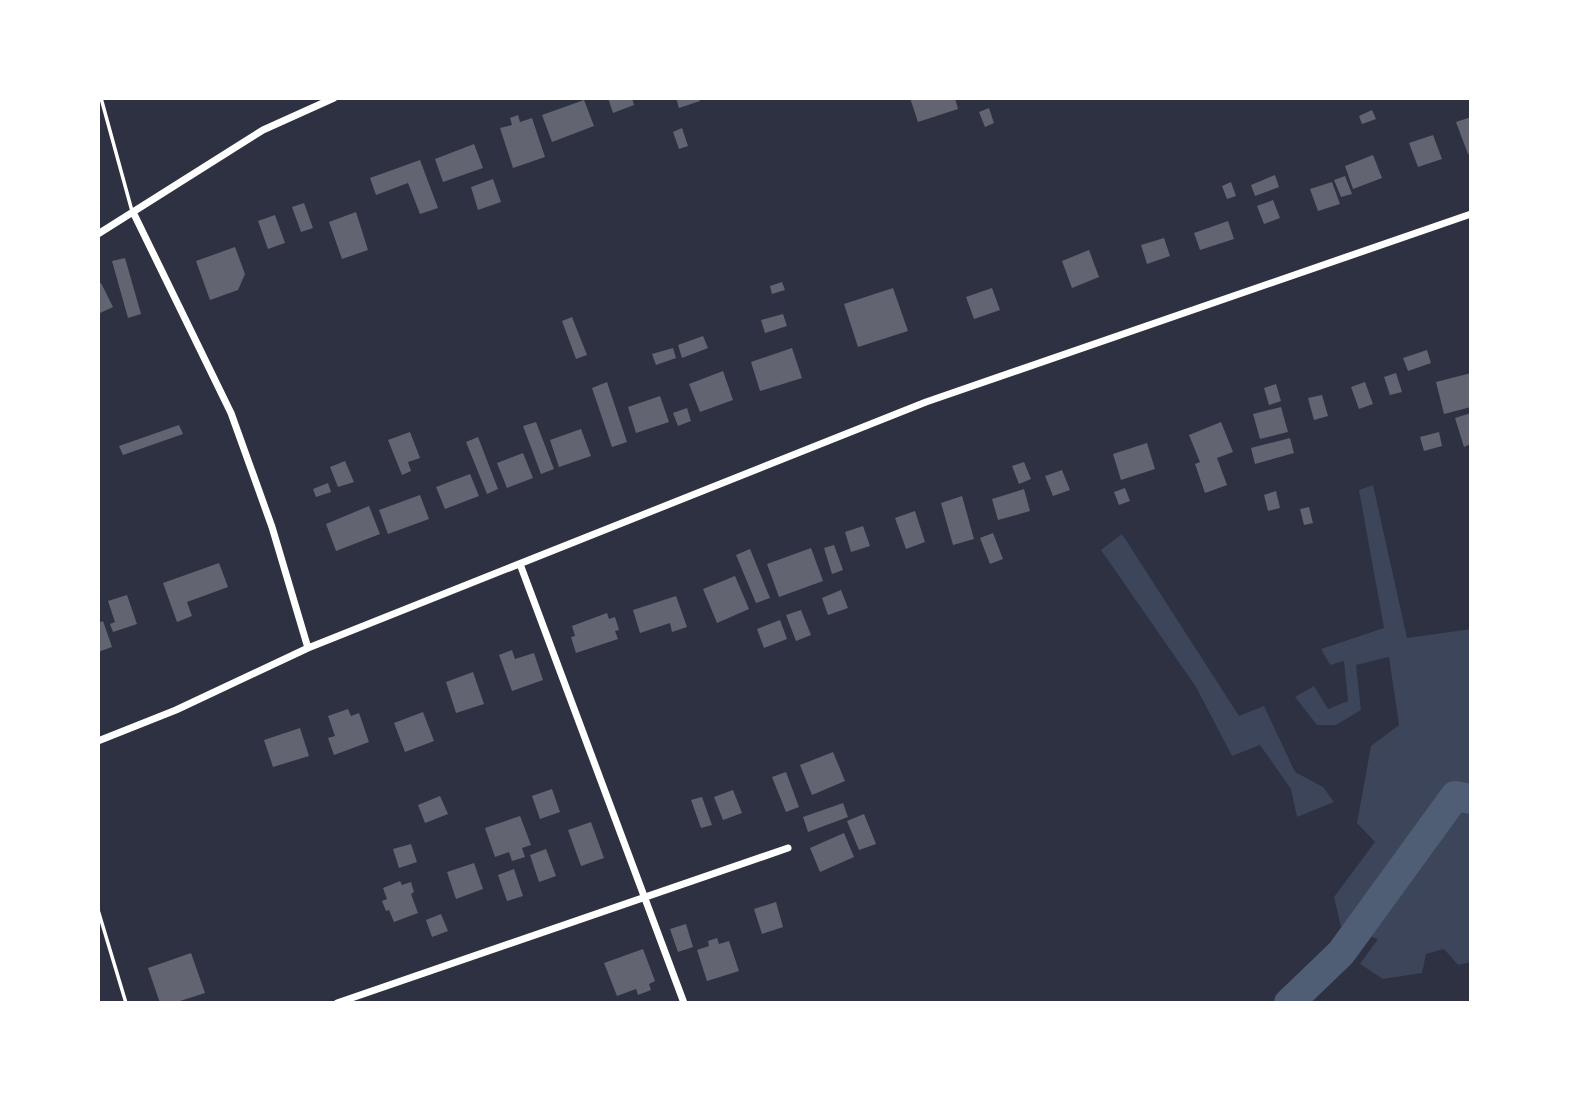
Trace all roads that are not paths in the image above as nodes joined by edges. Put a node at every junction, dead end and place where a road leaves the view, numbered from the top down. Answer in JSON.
{"nodes":[{"id":1,"x":101,"y":98,"type":"edge"},
{"id":2,"x":334,"y":98,"type":"edge"},
{"id":3,"x":133,"y":212,"type":"junction"},
{"id":4,"x":1471,"y":214,"type":"edge"},
{"id":5,"x":98,"y":234,"type":"edge"},
{"id":6,"x":520,"y":564,"type":"junction"},
{"id":7,"x":308,"y":648,"type":"junction"},
{"id":8,"x":98,"y":741,"type":"edge"},
{"id":9,"x":788,"y":848,"type":"dead end"},
{"id":10,"x":643,"y":898,"type":"junction"},
{"id":11,"x":98,"y":909,"type":"edge"},
{"id":12,"x":126,"y":1003,"type":"edge"},
{"id":13,"x":337,"y":1003,"type":"edge"},
{"id":14,"x":684,"y":1003,"type":"edge"}],
"edges":[{"from":1,"to":3,"type":"lane"},
{"from":2,"to":3,"type":"street"},
{"from":3,"to":5,"type":"street"},
{"from":3,"to":7,"type":"street"},
{"from":4,"to":6,"type":"street"},
{"from":6,"to":7,"type":"street"},
{"from":6,"to":10,"type":"street"},
{"from":7,"to":8,"type":"street"},
{"from":9,"to":10,"type":"street"},
{"from":10,"to":13,"type":"street"},
{"from":10,"to":14,"type":"street"},
{"from":11,"to":12,"type":"lane"}]}
